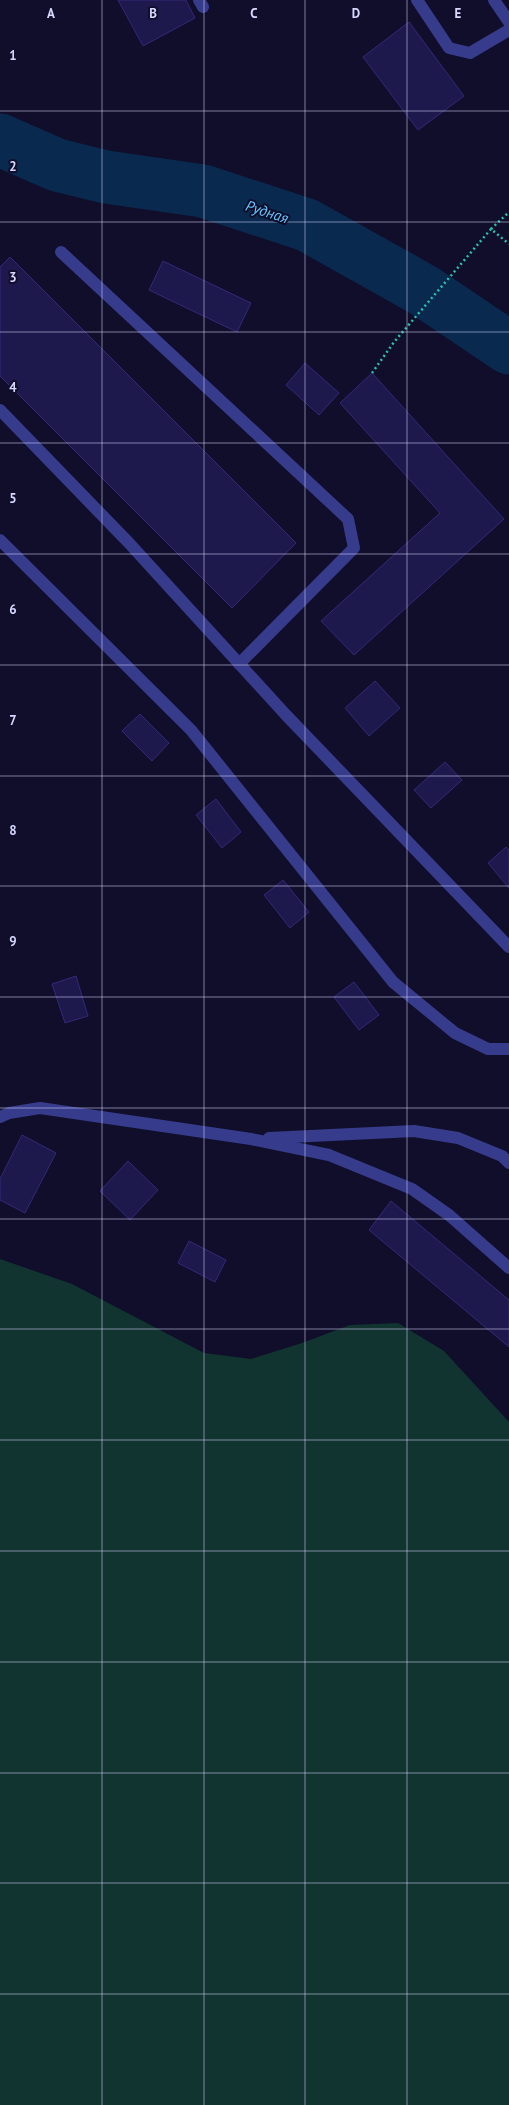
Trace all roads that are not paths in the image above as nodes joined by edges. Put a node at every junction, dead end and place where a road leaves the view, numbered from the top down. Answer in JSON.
{"nodes":[{"id":1,"x":417,"y":0,"type":"edge"},
{"id":2,"x":494,"y":0,"type":"edge"},
{"id":3,"x":509,"y":22,"type":"edge"},
{"id":4,"x":509,"y":30,"type":"edge"},
{"id":5,"x":61,"y":252,"type":"dead end"},
{"id":6,"x":0,"y":410,"type":"edge"},
{"id":7,"x":0,"y":540,"type":"edge"},
{"id":8,"x":239,"y":664,"type":"junction"},
{"id":9,"x":509,"y":947,"type":"edge"},
{"id":10,"x":509,"y":1049,"type":"edge"},
{"id":11,"x":0,"y":1117,"type":"edge"},
{"id":12,"x":251,"y":1139,"type":"junction"},
{"id":13,"x":509,"y":1163,"type":"edge"},
{"id":14,"x":509,"y":1268,"type":"edge"}],
"edges":[{"from":1,"to":4,"type":"lane"},
{"from":2,"to":3,"type":"lane"},
{"from":5,"to":8,"type":"lane"},
{"from":6,"to":8,"type":"lane"},
{"from":7,"to":10,"type":"lane"},
{"from":8,"to":9,"type":"lane"},
{"from":11,"to":12,"type":"lane"},
{"from":12,"to":13,"type":"lane"},
{"from":12,"to":14,"type":"lane"}]}
